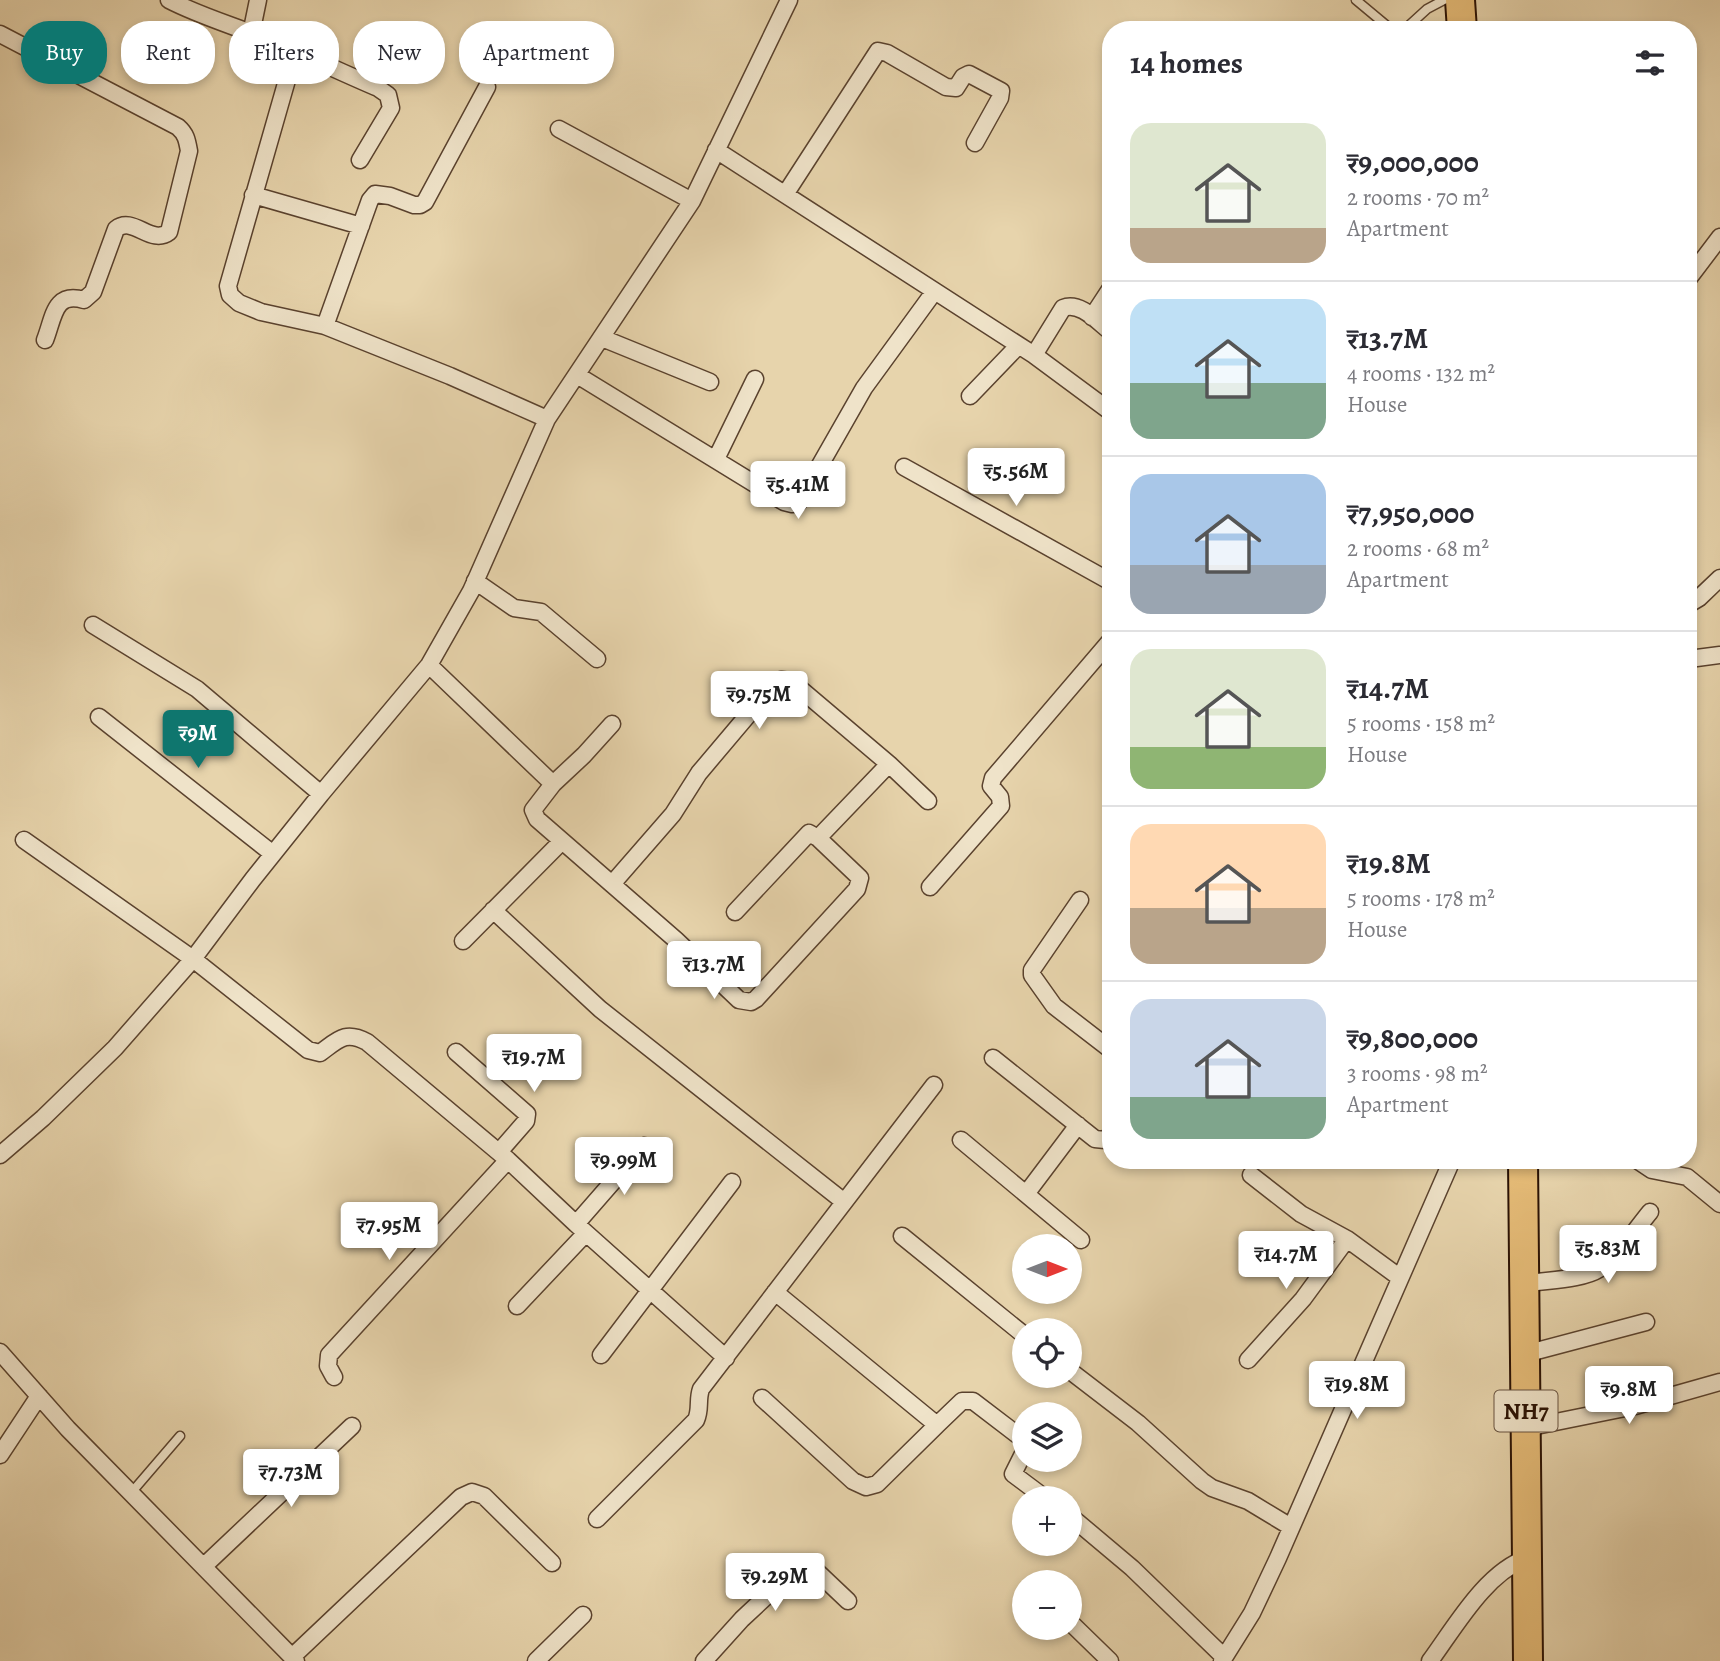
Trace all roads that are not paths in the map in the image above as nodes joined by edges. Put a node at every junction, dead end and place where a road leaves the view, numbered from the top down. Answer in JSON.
{"nodes":[{"id":1,"x":169,"y":0,"type":"edge"},
{"id":2,"x":258,"y":0,"type":"edge"},
{"id":3,"x":789,"y":0,"type":"edge"},
{"id":4,"x":1356,"y":0,"type":"edge"},
{"id":5,"x":1444,"y":0,"type":"edge"},
{"id":6,"x":1460,"y":0,"type":"edge"},
{"id":7,"x":254,"y":21,"type":"edge"},
{"id":8,"x":1381,"y":21,"type":"edge"},
{"id":9,"x":1414,"y":21,"type":"edge"},
{"id":10,"x":1461,"y":21,"type":"edge"},
{"id":11,"x":229,"y":26,"type":"edge"},
{"id":12,"x":0,"y":34,"type":"edge"},
{"id":13,"x":339,"y":71,"type":"edge"},
{"id":14,"x":286,"y":84,"type":"edge"},
{"id":15,"x":487,"y":87,"type":"dead end"},
{"id":16,"x":559,"y":130,"type":"dead end"},
{"id":17,"x":975,"y":143,"type":"dead end"},
{"id":18,"x":716,"y":150,"type":"junction"},
{"id":19,"x":360,"y":160,"type":"dead end"},
{"id":20,"x":786,"y":193,"type":"junction"},
{"id":21,"x":253,"y":195,"type":"junction"},
{"id":22,"x":692,"y":201,"type":"junction"},
{"id":23,"x":361,"y":226,"type":"junction"},
{"id":24,"x":1720,"y":237,"type":"edge"},
{"id":25,"x":1697,"y":267,"type":"edge"},
{"id":26,"x":934,"y":292,"type":"junction"},
{"id":27,"x":1102,"y":302,"type":"edge"},
{"id":28,"x":1092,"y":317,"type":"junction"},
{"id":29,"x":1102,"y":325,"type":"edge"},
{"id":30,"x":325,"y":326,"type":"junction"},
{"id":31,"x":602,"y":338,"type":"junction"},
{"id":32,"x":45,"y":340,"type":"dead end"},
{"id":33,"x":1018,"y":346,"type":"junction"},
{"id":34,"x":1034,"y":355,"type":"junction"},
{"id":35,"x":577,"y":375,"type":"junction"},
{"id":36,"x":755,"y":379,"type":"dead end"},
{"id":37,"x":710,"y":382,"type":"dead end"},
{"id":38,"x":970,"y":396,"type":"dead end"},
{"id":39,"x":1102,"y":405,"type":"edge"},
{"id":40,"x":547,"y":419,"type":"junction"},
{"id":41,"x":716,"y":459,"type":"junction"},
{"id":42,"x":904,"y":467,"type":"dead end"},
{"id":43,"x":1102,"y":577,"type":"edge"},
{"id":44,"x":1720,"y":578,"type":"edge"},
{"id":45,"x":475,"y":581,"type":"junction"},
{"id":46,"x":1697,"y":599,"type":"edge"},
{"id":47,"x":93,"y":625,"type":"dead end"},
{"id":48,"x":1102,"y":651,"type":"edge"},
{"id":49,"x":1720,"y":655,"type":"edge"},
{"id":50,"x":1697,"y":658,"type":"edge"},
{"id":51,"x":597,"y":659,"type":"dead end"},
{"id":52,"x":429,"y":665,"type":"junction"},
{"id":53,"x":99,"y":717,"type":"dead end"},
{"id":54,"x":612,"y":724,"type":"dead end"},
{"id":55,"x":889,"y":764,"type":"junction"},
{"id":56,"x":553,"y":784,"type":"junction"},
{"id":57,"x":321,"y":794,"type":"junction"},
{"id":58,"x":928,"y":801,"type":"dead end"},
{"id":59,"x":818,"y":838,"type":"junction"},
{"id":60,"x":24,"y":840,"type":"dead end"},
{"id":61,"x":562,"y":841,"type":"junction"},
{"id":62,"x":273,"y":854,"type":"junction"},
{"id":63,"x":612,"y":884,"type":"junction"},
{"id":64,"x":930,"y":887,"type":"dead end"},
{"id":65,"x":1080,"y":900,"type":"dead end"},
{"id":66,"x":493,"y":910,"type":"junction"},
{"id":67,"x":735,"y":912,"type":"dead end"},
{"id":68,"x":463,"y":941,"type":"dead end"},
{"id":69,"x":193,"y":959,"type":"junction"},
{"id":70,"x":1102,"y":1043,"type":"edge"},
{"id":71,"x":456,"y":1052,"type":"dead end"},
{"id":72,"x":993,"y":1058,"type":"dead end"},
{"id":73,"x":933,"y":1085,"type":"dead end"},
{"id":74,"x":1078,"y":1125,"type":"junction"},
{"id":75,"x":1102,"y":1139,"type":"edge"},
{"id":76,"x":961,"y":1140,"type":"dead end"},
{"id":77,"x":644,"y":1146,"type":"dead end"},
{"id":78,"x":0,"y":1155,"type":"edge"},
{"id":79,"x":503,"y":1156,"type":"junction"},
{"id":80,"x":1448,"y":1169,"type":"edge"},
{"id":81,"x":1523,"y":1169,"type":"edge"},
{"id":82,"x":1649,"y":1169,"type":"edge"},
{"id":83,"x":1251,"y":1175,"type":"dead end"},
{"id":84,"x":732,"y":1182,"type":"dead end"},
{"id":85,"x":1026,"y":1194,"type":"junction"},
{"id":86,"x":843,"y":1201,"type":"junction"},
{"id":87,"x":1720,"y":1204,"type":"edge"},
{"id":88,"x":1650,"y":1212,"type":"dead end"},
{"id":89,"x":581,"y":1228,"type":"junction"},
{"id":90,"x":1074,"y":1234,"type":"edge"},
{"id":91,"x":902,"y":1236,"type":"dead end"},
{"id":92,"x":1347,"y":1240,"type":"junction"},
{"id":93,"x":1399,"y":1277,"type":"junction"},
{"id":94,"x":1524,"y":1283,"type":"junction"},
{"id":95,"x":651,"y":1291,"type":"junction"},
{"id":96,"x":775,"y":1292,"type":"junction"},
{"id":97,"x":517,"y":1306,"type":"dead end"},
{"id":98,"x":1646,"y":1322,"type":"dead end"},
{"id":99,"x":1012,"y":1325,"type":"edge"},
{"id":100,"x":0,"y":1352,"type":"edge"},
{"id":101,"x":1525,"y":1354,"type":"junction"},
{"id":102,"x":601,"y":1355,"type":"dead end"},
{"id":103,"x":726,"y":1358,"type":"junction"},
{"id":104,"x":1248,"y":1360,"type":"dead end"},
{"id":105,"x":334,"y":1377,"type":"dead end"},
{"id":106,"x":1082,"y":1380,"type":"edge"},
{"id":107,"x":1720,"y":1382,"type":"edge"},
{"id":108,"x":39,"y":1396,"type":"junction"},
{"id":109,"x":762,"y":1398,"type":"dead end"},
{"id":110,"x":937,"y":1425,"type":"junction"},
{"id":111,"x":352,"y":1426,"type":"dead end"},
{"id":112,"x":1526,"y":1428,"type":"junction"},
{"id":113,"x":1012,"y":1431,"type":"edge"},
{"id":114,"x":180,"y":1436,"type":"dead end"},
{"id":115,"x":0,"y":1455,"type":"edge"},
{"id":116,"x":1014,"y":1472,"type":"edge"},
{"id":117,"x":1029,"y":1486,"type":"edge"},
{"id":118,"x":131,"y":1493,"type":"junction"},
{"id":119,"x":597,"y":1520,"type":"dead end"},
{"id":120,"x":1082,"y":1526,"type":"edge"},
{"id":121,"x":1291,"y":1527,"type":"junction"},
{"id":122,"x":1527,"y":1558,"type":"junction"},
{"id":123,"x":552,"y":1563,"type":"dead end"},
{"id":124,"x":204,"y":1566,"type":"junction"},
{"id":125,"x":848,"y":1601,"type":"dead end"},
{"id":126,"x":583,"y":1615,"type":"dead end"},
{"id":127,"x":1082,"y":1634,"type":"edge"},
{"id":128,"x":294,"y":1659,"type":"edge"},
{"id":129,"x":1223,"y":1659,"type":"edge"},
{"id":130,"x":537,"y":1661,"type":"edge"},
{"id":131,"x":704,"y":1661,"type":"edge"},
{"id":132,"x":1110,"y":1661,"type":"edge"},
{"id":133,"x":1430,"y":1661,"type":"edge"},
{"id":134,"x":1528,"y":1661,"type":"edge"}],
"edges":[{"from":1,"to":11,"type":"street"},
{"from":2,"to":7,"type":"street"},
{"from":3,"to":18,"type":"street"},
{"from":4,"to":8,"type":"lane"},
{"from":5,"to":9,"type":"lane"},
{"from":6,"to":10,"type":"highway"},
{"from":12,"to":32,"type":"street"},
{"from":13,"to":19,"type":"street"},
{"from":14,"to":21,"type":"street"},
{"from":15,"to":23,"type":"street"},
{"from":16,"to":22,"type":"street"},
{"from":17,"to":20,"type":"street"},
{"from":18,"to":20,"type":"street"},
{"from":18,"to":22,"type":"street"},
{"from":20,"to":26,"type":"street"},
{"from":21,"to":23,"type":"street"},
{"from":21,"to":30,"type":"street"},
{"from":22,"to":31,"type":"street"},
{"from":23,"to":30,"type":"street"},
{"from":24,"to":25,"type":"street"},
{"from":26,"to":33,"type":"street"},
{"from":26,"to":41,"type":"street"},
{"from":27,"to":28,"type":"street"},
{"from":28,"to":29,"type":"street"},
{"from":28,"to":34,"type":"street"},
{"from":30,"to":40,"type":"street"},
{"from":31,"to":35,"type":"street"},
{"from":31,"to":37,"type":"street"},
{"from":33,"to":34,"type":"street"},
{"from":33,"to":38,"type":"street"},
{"from":34,"to":39,"type":"street"},
{"from":35,"to":40,"type":"street"},
{"from":35,"to":41,"type":"street"},
{"from":36,"to":41,"type":"street"},
{"from":40,"to":45,"type":"street"},
{"from":42,"to":43,"type":"street"},
{"from":44,"to":46,"type":"street"},
{"from":45,"to":51,"type":"street"},
{"from":45,"to":52,"type":"street"},
{"from":47,"to":57,"type":"street"},
{"from":48,"to":64,"type":"street"},
{"from":49,"to":50,"type":"street"},
{"from":52,"to":56,"type":"street"},
{"from":52,"to":57,"type":"street"},
{"from":53,"to":62,"type":"street"},
{"from":54,"to":56,"type":"street"},
{"from":55,"to":58,"type":"street"},
{"from":55,"to":59,"type":"street"},
{"from":55,"to":63,"type":"street"},
{"from":56,"to":61,"type":"street"},
{"from":57,"to":62,"type":"street"},
{"from":59,"to":63,"type":"street"},
{"from":59,"to":67,"type":"street"},
{"from":60,"to":69,"type":"street"},
{"from":61,"to":63,"type":"street"},
{"from":61,"to":66,"type":"street"},
{"from":62,"to":69,"type":"street"},
{"from":65,"to":70,"type":"street"},
{"from":66,"to":68,"type":"street"},
{"from":66,"to":86,"type":"street"},
{"from":69,"to":78,"type":"street"},
{"from":69,"to":79,"type":"street"},
{"from":71,"to":79,"type":"street"},
{"from":72,"to":74,"type":"street"},
{"from":73,"to":86,"type":"street"},
{"from":74,"to":75,"type":"street"},
{"from":74,"to":85,"type":"street"},
{"from":76,"to":85,"type":"street"},
{"from":77,"to":89,"type":"street"},
{"from":79,"to":89,"type":"street"},
{"from":79,"to":105,"type":"street"},
{"from":80,"to":93,"type":"street"},
{"from":81,"to":94,"type":"highway","number":"NH7"},
{"from":82,"to":87,"type":"street"},
{"from":83,"to":92,"type":"street"},
{"from":84,"to":95,"type":"street"},
{"from":85,"to":90,"type":"street"},
{"from":86,"to":96,"type":"street"},
{"from":88,"to":94,"type":"street"},
{"from":89,"to":95,"type":"street"},
{"from":89,"to":97,"type":"street"},
{"from":91,"to":99,"type":"street"},
{"from":92,"to":93,"type":"street"},
{"from":92,"to":104,"type":"street"},
{"from":93,"to":121,"type":"street"},
{"from":94,"to":101,"type":"highway","number":"NH7"},
{"from":95,"to":102,"type":"street"},
{"from":95,"to":103,"type":"street"},
{"from":96,"to":103,"type":"street"},
{"from":96,"to":110,"type":"street"},
{"from":98,"to":101,"type":"street"},
{"from":100,"to":108,"type":"street"},
{"from":101,"to":112,"type":"highway","number":"NH7"},
{"from":103,"to":119,"type":"street"},
{"from":106,"to":121,"type":"street"},
{"from":107,"to":112,"type":"street"},
{"from":108,"to":115,"type":"street"},
{"from":108,"to":118,"type":"street"},
{"from":109,"to":110,"type":"street"},
{"from":110,"to":113,"type":"street"},
{"from":111,"to":124,"type":"street"},
{"from":112,"to":122,"type":"highway","number":"NH7"},
{"from":114,"to":118,"type":"lane"},
{"from":116,"to":117,"type":"street"},
{"from":118,"to":124,"type":"street"},
{"from":120,"to":129,"type":"street"},
{"from":121,"to":129,"type":"street"},
{"from":122,"to":133,"type":"street"},
{"from":122,"to":134,"type":"highway","number":"NH7"},
{"from":123,"to":128,"type":"street"},
{"from":124,"to":128,"type":"street"},
{"from":125,"to":131,"type":"street"},
{"from":126,"to":130,"type":"street"},
{"from":127,"to":132,"type":"street"}]}
